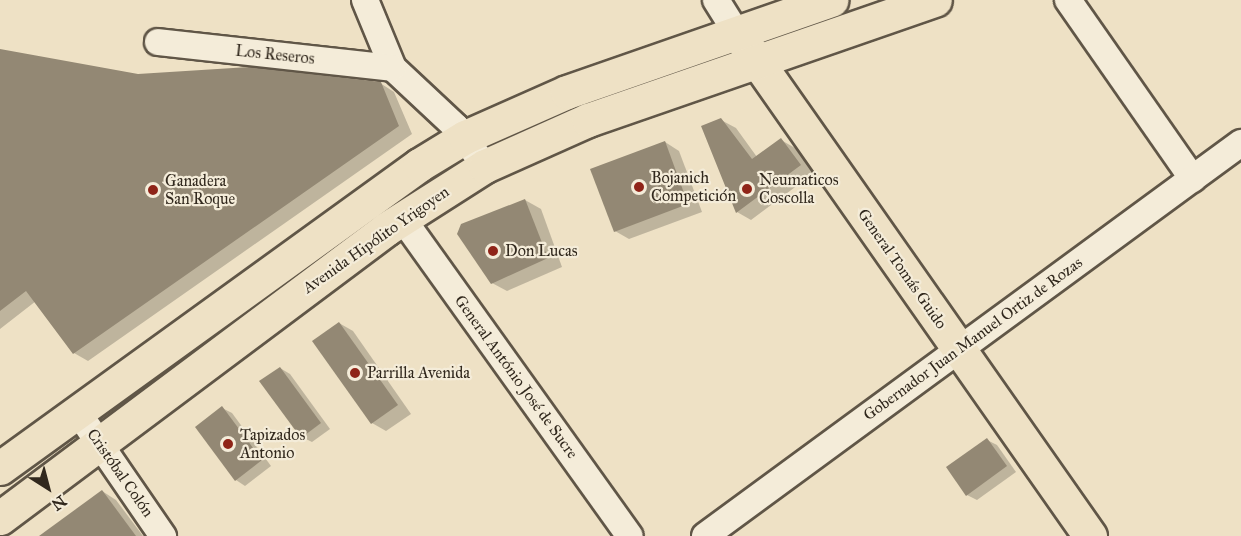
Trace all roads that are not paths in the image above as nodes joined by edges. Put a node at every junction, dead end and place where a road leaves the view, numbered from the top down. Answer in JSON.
{"nodes":[{"id":1,"x":365,"y":0,"type":"edge"},
{"id":2,"x":716,"y":0,"type":"edge"},
{"id":3,"x":831,"y":0,"type":"edge"},
{"id":4,"x":935,"y":0,"type":"edge"},
{"id":5,"x":1068,"y":0,"type":"edge"},
{"id":6,"x":737,"y":33,"type":"junction"},
{"id":7,"x":158,"y":42,"type":"dead end"},
{"id":8,"x":757,"y":62,"type":"junction"},
{"id":9,"x":393,"y":68,"type":"junction"},
{"id":10,"x":465,"y":137,"type":"junction"},
{"id":11,"x":1241,"y":143,"type":"edge"},
{"id":12,"x":485,"y":166,"type":"junction"},
{"id":13,"x":1192,"y":179,"type":"junction"},
{"id":14,"x":402,"y":218,"type":"junction"},
{"id":15,"x":958,"y":349,"type":"junction"},
{"id":16,"x":77,"y":411,"type":"junction"},
{"id":17,"x":98,"y":444,"type":"junction"},
{"id":18,"x":0,"y":468,"type":"edge"},
{"id":19,"x":0,"y":518,"type":"edge"},
{"id":20,"x":163,"y":536,"type":"edge"},
{"id":21,"x":630,"y":536,"type":"edge"},
{"id":22,"x":705,"y":536,"type":"edge"},
{"id":23,"x":1090,"y":536,"type":"edge"}],
"edges":[{"from":1,"to":9,"type":"street"},
{"from":2,"to":6,"type":"street","name":"General Tomás Guido"},
{"from":3,"to":6,"type":"main road"},
{"from":4,"to":8,"type":"main road","name":"Avenida Hipólito Yrigoyen"},
{"from":5,"to":13,"type":"street"},
{"from":6,"to":8,"type":"main road","name":"General Tomás Guido"},
{"from":6,"to":10,"type":"main road"},
{"from":7,"to":9,"type":"street","name":"Los Reseros"},
{"from":8,"to":12,"type":"main road","name":"Avenida Hipólito Yrigoyen"},
{"from":8,"to":15,"type":"main road","name":"General Tomás Guido"},
{"from":9,"to":10,"type":"street"},
{"from":10,"to":12,"type":"street"},
{"from":10,"to":16,"type":"main road"},
{"from":11,"to":13,"type":"street","name":"Gobernador Juan Manuel Ortiz de Rozas"},
{"from":12,"to":14,"type":"main road","name":"Avenida Hipólito Yrigoyen"},
{"from":13,"to":15,"type":"street","name":"Gobernador Juan Manuel Ortiz de Rozas"},
{"from":14,"to":17,"type":"main road","name":"Avenida Hipólito Yrigoyen"},
{"from":14,"to":21,"type":"street","name":"General António José de Sucre"},
{"from":15,"to":22,"type":"street","name":"Gobernador Juan Manuel Ortiz de Rozas"},
{"from":15,"to":23,"type":"main road","name":"General Tomás Guido"},
{"from":16,"to":17,"type":"street","name":"Cristóbal Colón"},
{"from":16,"to":18,"type":"main road"},
{"from":17,"to":19,"type":"main road","name":"Avenida Hipólito Yrigoyen"},
{"from":17,"to":20,"type":"street","name":"Cristóbal Colón"}]}
